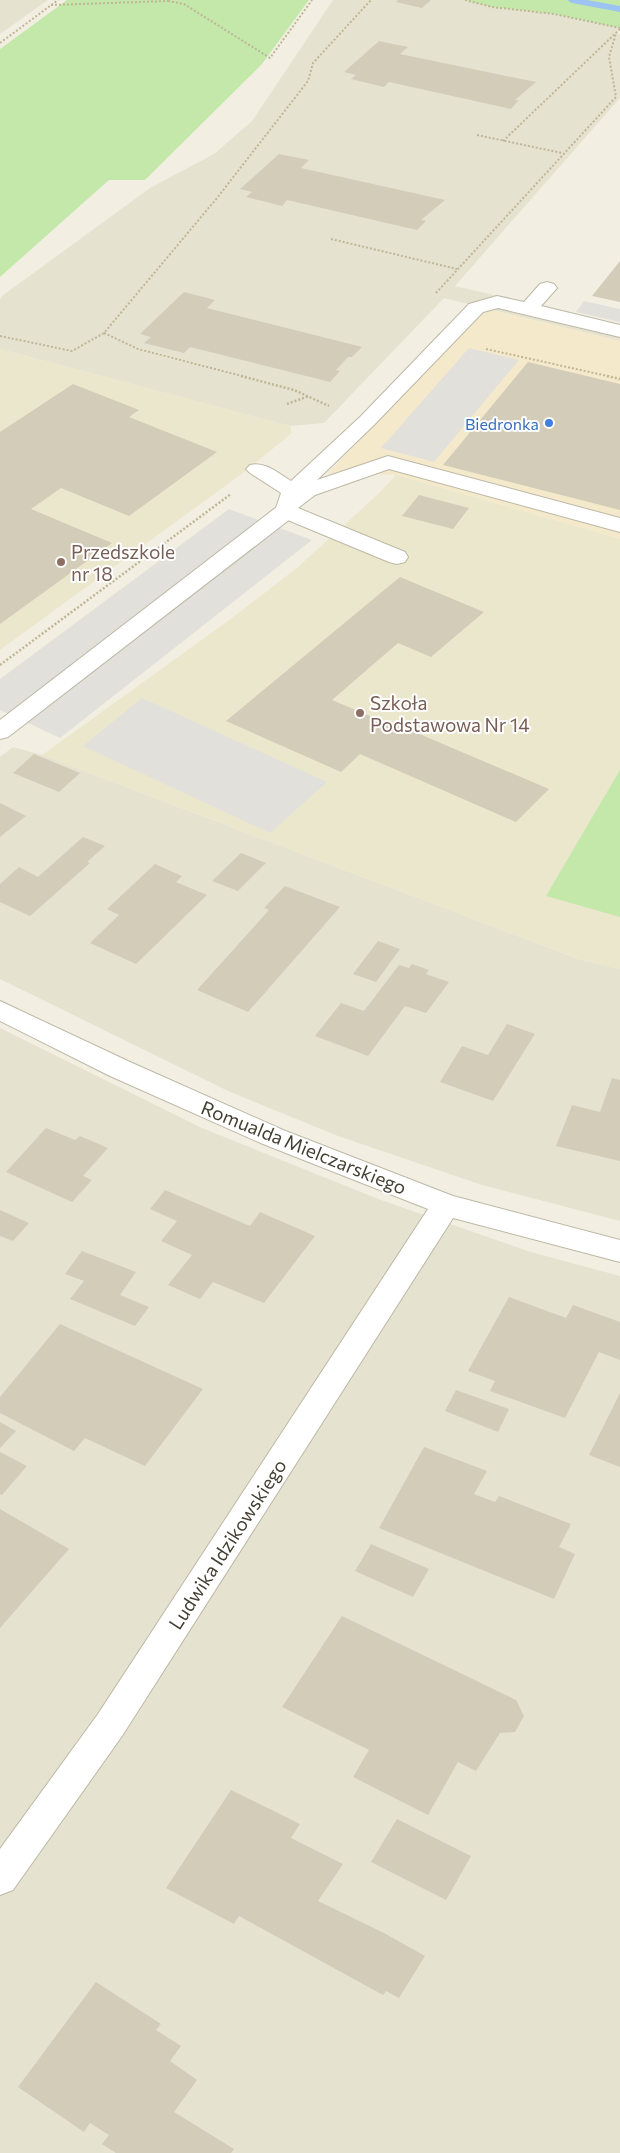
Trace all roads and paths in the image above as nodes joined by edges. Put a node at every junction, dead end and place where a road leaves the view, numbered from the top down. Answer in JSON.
{"nodes":[{"id":1,"x":58,"y":0,"type":"edge"},
{"id":2,"x":169,"y":0,"type":"edge"},
{"id":3,"x":181,"y":0,"type":"edge"},
{"id":4,"x":312,"y":0,"type":"edge"},
{"id":5,"x":371,"y":0,"type":"edge"},
{"id":6,"x":465,"y":0,"type":"edge"},
{"id":7,"x":52,"y":5,"type":"junction"},
{"id":8,"x":620,"y":29,"type":"edge"},
{"id":9,"x":616,"y":34,"type":"junction"},
{"id":10,"x":0,"y":43,"type":"edge"},
{"id":11,"x":477,"y":135,"type":"dead end"},
{"id":12,"x":502,"y":141,"type":"junction"},
{"id":13,"x":563,"y":153,"type":"junction"},
{"id":14,"x":331,"y":239,"type":"dead end"},
{"id":15,"x":547,"y":288,"type":"dead end"},
{"id":16,"x":528,"y":309,"type":"junction"},
{"id":17,"x":620,"y":331,"type":"edge"},
{"id":18,"x":104,"y":332,"type":"junction"},
{"id":19,"x":0,"y":336,"type":"edge"},
{"id":20,"x":446,"y":340,"type":"junction"},
{"id":21,"x":620,"y":379,"type":"edge"},
{"id":22,"x":310,"y":396,"type":"junction"},
{"id":23,"x":287,"y":404,"type":"dead end"},
{"id":24,"x":367,"y":421,"type":"junction"},
{"id":25,"x":257,"y":469,"type":"dead end"},
{"id":26,"x":289,"y":501,"type":"junction"},
{"id":27,"x":620,"y":525,"type":"edge"},
{"id":28,"x":397,"y":557,"type":"dead end"},
{"id":29,"x":0,"y":732,"type":"edge"},
{"id":30,"x":0,"y":1010,"type":"edge"},
{"id":31,"x":446,"y":1205,"type":"junction"},
{"id":32,"x":620,"y":1251,"type":"edge"},
{"id":33,"x":0,"y":1878,"type":"edge"}],
"edges":[{"from":1,"to":7,"type":"path"},
{"from":2,"to":3,"type":"path"},
{"from":2,"to":4,"type":"path"},
{"from":2,"to":7,"type":"path"},
{"from":5,"to":18,"type":"path"},
{"from":6,"to":8,"type":"path"},
{"from":7,"to":10,"type":"path"},
{"from":8,"to":9,"type":"path"},
{"from":9,"to":12,"type":"path"},
{"from":9,"to":13,"type":"path"},
{"from":11,"to":12,"type":"path"},
{"from":12,"to":13,"type":"path"},
{"from":13,"to":14,"type":"path"},
{"from":15,"to":16,"type":"street"},
{"from":16,"to":17,"type":"street"},
{"from":16,"to":20,"type":"street"},
{"from":18,"to":19,"type":"path"},
{"from":18,"to":22,"type":"path"},
{"from":20,"to":21,"type":"path"},
{"from":20,"to":24,"type":"street"},
{"from":22,"to":23,"type":"path"},
{"from":22,"to":24,"type":"path"},
{"from":24,"to":26,"type":"street"},
{"from":25,"to":26,"type":"street"},
{"from":26,"to":27,"type":"street"},
{"from":26,"to":28,"type":"street"},
{"from":26,"to":29,"type":"street"},
{"from":30,"to":31,"type":"street","name":"Romualda Mielczarskiego"},
{"from":31,"to":32,"type":"street","name":"Romualda Mielczarskiego"},
{"from":31,"to":33,"type":"street","name":"Ludwika Idzikowskiego"}]}
